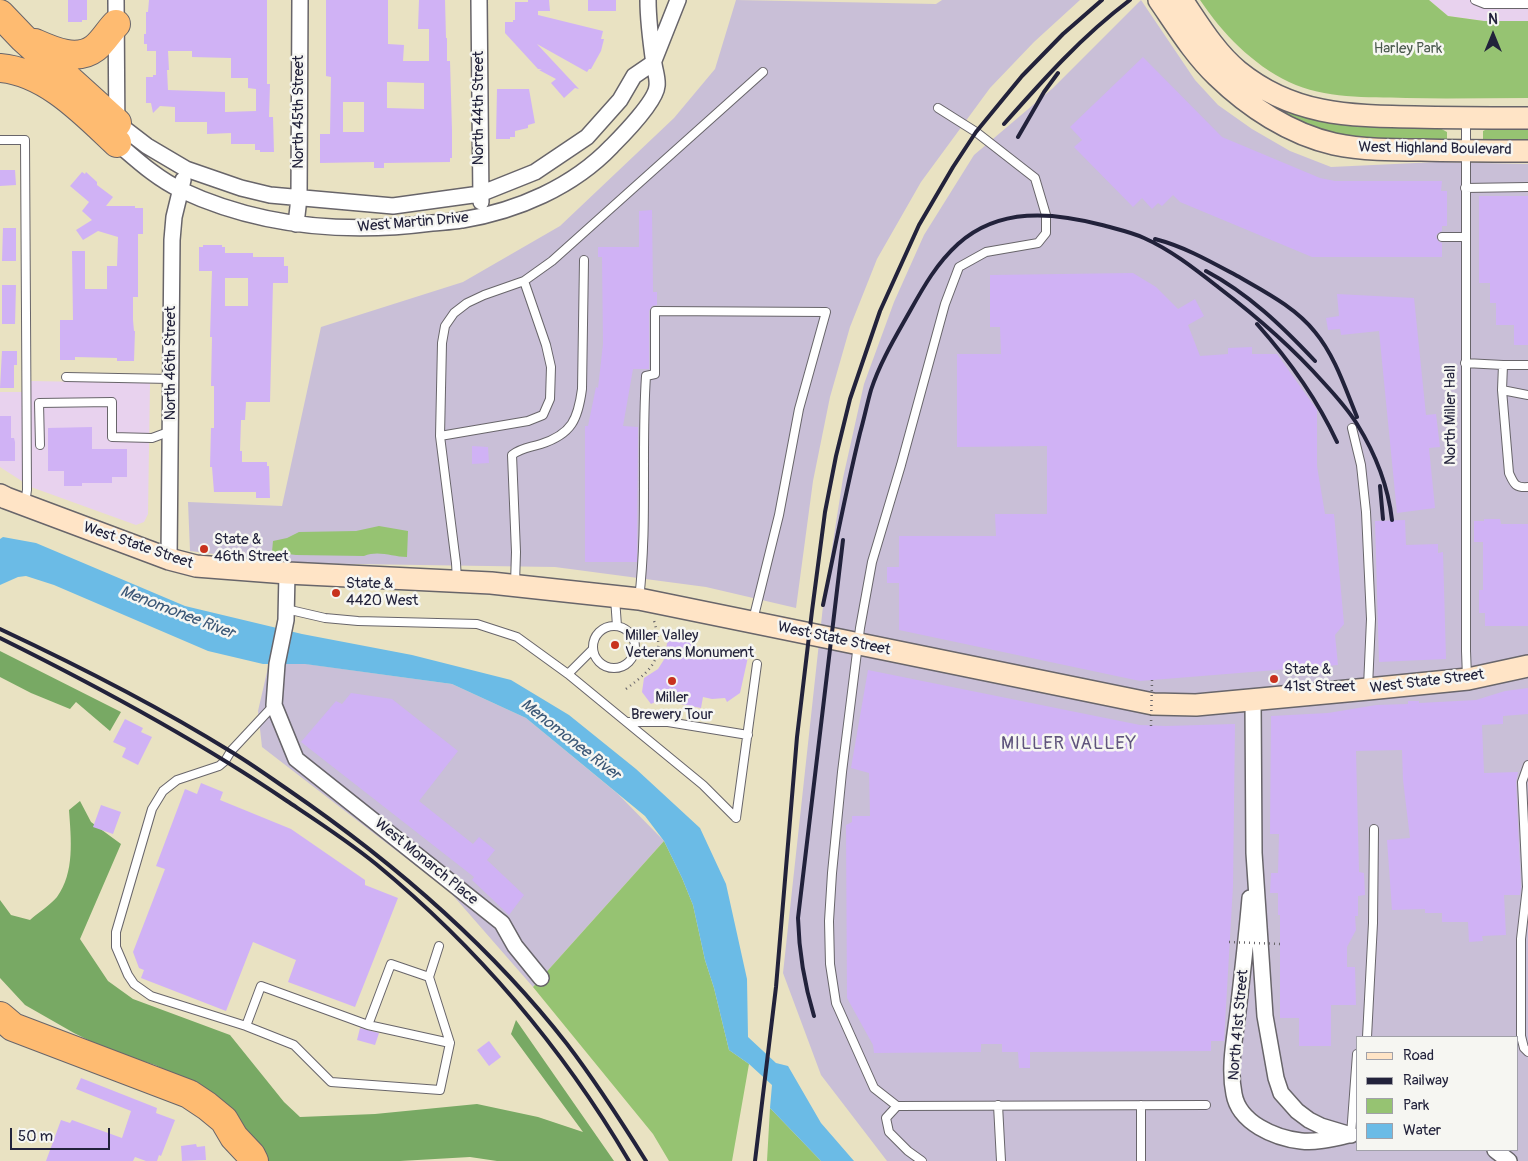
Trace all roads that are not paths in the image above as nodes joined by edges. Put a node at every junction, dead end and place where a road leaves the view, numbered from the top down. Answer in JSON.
{"nodes":[{"id":1,"x":300,"y":0,"type":"edge"},
{"id":2,"x":479,"y":0,"type":"edge"},
{"id":3,"x":648,"y":0,"type":"edge"},
{"id":4,"x":678,"y":0,"type":"edge"},
{"id":5,"x":1159,"y":0,"type":"edge"},
{"id":6,"x":1475,"y":0,"type":"edge"},
{"id":7,"x":1528,"y":4,"type":"edge"},
{"id":8,"x":1181,"y":10,"type":"edge"},
{"id":9,"x":116,"y":12,"type":"edge"},
{"id":10,"x":0,"y":14,"type":"edge"},
{"id":11,"x":23,"y":38,"type":"junction"},
{"id":12,"x":654,"y":63,"type":"junction"},
{"id":13,"x":0,"y":68,"type":"edge"},
{"id":14,"x":763,"y":72,"type":"dead end"},
{"id":15,"x":938,"y":108,"type":"dead end"},
{"id":16,"x":1466,"y":118,"type":"junction"},
{"id":17,"x":1528,"y":118,"type":"edge"},
{"id":18,"x":117,"y":133,"type":"junction"},
{"id":19,"x":0,"y":140,"type":"edge"},
{"id":20,"x":1465,"y":151,"type":"junction"},
{"id":21,"x":1528,"y":151,"type":"edge"},
{"id":22,"x":186,"y":169,"type":"junction"},
{"id":23,"x":1528,"y":187,"type":"edge"},
{"id":24,"x":1465,"y":188,"type":"junction"},
{"id":25,"x":180,"y":189,"type":"junction"},
{"id":26,"x":480,"y":194,"type":"junction"},
{"id":27,"x":299,"y":198,"type":"junction"},
{"id":28,"x":482,"y":216,"type":"junction"},
{"id":29,"x":296,"y":224,"type":"junction"},
{"id":30,"x":1442,"y":237,"type":"dead end"},
{"id":31,"x":1465,"y":237,"type":"junction"},
{"id":32,"x":584,"y":260,"type":"dead end"},
{"id":33,"x":524,"y":281,"type":"junction"},
{"id":34,"x":1465,"y":363,"type":"junction"},
{"id":35,"x":1503,"y":365,"type":"junction"},
{"id":36,"x":1528,"y":365,"type":"edge"},
{"id":37,"x":66,"y":377,"type":"dead end"},
{"id":38,"x":171,"y":379,"type":"junction"},
{"id":39,"x":1502,"y":390,"type":"junction"},
{"id":40,"x":1528,"y":395,"type":"edge"},
{"id":41,"x":1352,"y":428,"type":"dead end"},
{"id":42,"x":171,"y":431,"type":"junction"},
{"id":43,"x":440,"y":436,"type":"junction"},
{"id":44,"x":40,"y":445,"type":"dead end"},
{"id":45,"x":1528,"y":487,"type":"edge"},
{"id":46,"x":0,"y":495,"type":"edge"},
{"id":47,"x":25,"y":505,"type":"junction"},
{"id":48,"x":169,"y":559,"type":"junction"},
{"id":49,"x":287,"y":573,"type":"junction"},
{"id":50,"x":457,"y":580,"type":"junction"},
{"id":51,"x":515,"y":586,"type":"junction"},
{"id":52,"x":615,"y":596,"type":"junction"},
{"id":53,"x":638,"y":599,"type":"junction"},
{"id":54,"x":286,"y":615,"type":"junction"},
{"id":55,"x":753,"y":622,"type":"junction"},
{"id":56,"x":617,"y":626,"type":"junction"},
{"id":57,"x":858,"y":644,"type":"junction"},
{"id":58,"x":593,"y":649,"type":"junction"},
{"id":59,"x":757,"y":664,"type":"dead end"},
{"id":60,"x":1528,"y":666,"type":"edge"},
{"id":61,"x":568,"y":674,"type":"junction"},
{"id":62,"x":1468,"y":679,"type":"junction"},
{"id":63,"x":1368,"y":690,"type":"junction"},
{"id":64,"x":1253,"y":701,"type":"junction"},
{"id":65,"x":274,"y":705,"type":"junction"},
{"id":66,"x":627,"y":722,"type":"junction"},
{"id":67,"x":748,"y":735,"type":"junction"},
{"id":68,"x":1528,"y":765,"type":"edge"},
{"id":69,"x":1374,"y":829,"type":"dead end"},
{"id":70,"x":1254,"y":853,"type":"junction"},
{"id":71,"x":439,"y":946,"type":"dead end"},
{"id":72,"x":429,"y":977,"type":"junction"},
{"id":73,"x":541,"y":978,"type":"dead end"},
{"id":74,"x":0,"y":1016,"type":"edge"},
{"id":75,"x":368,"y":1025,"type":"junction"},
{"id":76,"x":246,"y":1026,"type":"junction"},
{"id":77,"x":1366,"y":1036,"type":"edge"},
{"id":78,"x":450,"y":1043,"type":"junction"},
{"id":79,"x":1528,"y":1052,"type":"edge"},
{"id":80,"x":1356,"y":1081,"type":"edge"},
{"id":81,"x":897,"y":1106,"type":"junction"},
{"id":82,"x":998,"y":1106,"type":"junction"},
{"id":83,"x":1141,"y":1106,"type":"junction"},
{"id":84,"x":1206,"y":1106,"type":"dead end"},
{"id":85,"x":1354,"y":1135,"type":"edge"},
{"id":86,"x":234,"y":1149,"type":"edge"},
{"id":87,"x":1497,"y":1151,"type":"edge"},
{"id":88,"x":254,"y":1161,"type":"edge"},
{"id":89,"x":922,"y":1161,"type":"edge"},
{"id":90,"x":1000,"y":1161,"type":"edge"},
{"id":91,"x":1140,"y":1161,"type":"edge"},
{"id":92,"x":1508,"y":1161,"type":"edge"}],
"edges":[{"from":1,"to":27,"type":"street","name":"North 45th Street"},
{"from":2,"to":26,"type":"street","name":"North 44th Street"},
{"from":3,"to":12,"type":"street"},
{"from":4,"to":12,"type":"street","name":"West Martin Drive"},
{"from":5,"to":8,"type":"main road","name":"West Highland Boulevard"},
{"from":6,"to":7,"type":"lane"},
{"from":8,"to":16,"type":"main road","name":"West Highland Boulevard"},
{"from":8,"to":20,"type":"main road","name":"West Highland Boulevard"},
{"from":9,"to":11,"type":"highway"},
{"from":9,"to":18,"type":"street"},
{"from":10,"to":11,"type":"highway"},
{"from":11,"to":18,"type":"highway"},
{"from":12,"to":26,"type":"street","name":"West Martin Drive"},
{"from":12,"to":28,"type":"street","name":"West Martin Drive"},
{"from":13,"to":18,"type":"highway"},
{"from":14,"to":33,"type":"lane"},
{"from":15,"to":57,"type":"lane"},
{"from":16,"to":17,"type":"main road","name":"West Highland Boulevard"},
{"from":16,"to":20,"type":"lane","name":"North Miller Hall"},
{"from":18,"to":22,"type":"street","name":"West Martin Drive"},
{"from":18,"to":25,"type":"street","name":"West Martin Drive"},
{"from":19,"to":47,"type":"lane"},
{"from":20,"to":21,"type":"main road","name":"West Highland Boulevard"},
{"from":20,"to":24,"type":"lane","name":"North Miller Hall"},
{"from":22,"to":25,"type":"street","name":"North 46th Street"},
{"from":22,"to":27,"type":"street","name":"West Martin Drive"},
{"from":23,"to":24,"type":"lane"},
{"from":24,"to":31,"type":"lane","name":"North Miller Hall"},
{"from":25,"to":29,"type":"street","name":"West Martin Drive"},
{"from":25,"to":38,"type":"street","name":"North 46th Street"},
{"from":26,"to":27,"type":"street","name":"West Martin Drive"},
{"from":26,"to":28,"type":"street","name":"North 44th Street"},
{"from":27,"to":29,"type":"street","name":"North 45th Street"},
{"from":28,"to":29,"type":"street","name":"West Martin Drive"},
{"from":30,"to":31,"type":"lane"},
{"from":31,"to":34,"type":"lane","name":"North Miller Hall"},
{"from":32,"to":51,"type":"lane"},
{"from":33,"to":43,"type":"lane"},
{"from":33,"to":43,"type":"lane"},
{"from":34,"to":35,"type":"lane"},
{"from":34,"to":62,"type":"lane","name":"North Miller Hall"},
{"from":35,"to":36,"type":"lane"},
{"from":35,"to":39,"type":"lane"},
{"from":37,"to":38,"type":"lane"},
{"from":38,"to":42,"type":"street","name":"North 46th Street"},
{"from":39,"to":40,"type":"lane"},
{"from":39,"to":45,"type":"lane"},
{"from":41,"to":63,"type":"lane"},
{"from":42,"to":44,"type":"lane"},
{"from":42,"to":48,"type":"street","name":"North 46th Street"},
{"from":43,"to":50,"type":"lane"},
{"from":46,"to":47,"type":"main road","name":"West State Street"},
{"from":47,"to":48,"type":"main road","name":"West State Street"},
{"from":48,"to":49,"type":"main road","name":"West State Street"},
{"from":49,"to":50,"type":"main road","name":"West State Street"},
{"from":49,"to":54,"type":"street"},
{"from":50,"to":51,"type":"main road","name":"West State Street"},
{"from":51,"to":52,"type":"main road","name":"West State Street"},
{"from":52,"to":53,"type":"main road","name":"West State Street"},
{"from":52,"to":56,"type":"lane"},
{"from":53,"to":55,"type":"main road","name":"West State Street"},
{"from":53,"to":55,"type":"lane"},
{"from":54,"to":61,"type":"lane"},
{"from":54,"to":65,"type":"street"},
{"from":55,"to":57,"type":"main road","name":"West State Street"},
{"from":56,"to":58,"type":"lane"},
{"from":56,"to":58,"type":"lane"},
{"from":57,"to":64,"type":"main road","name":"West State Street"},
{"from":57,"to":81,"type":"lane"},
{"from":58,"to":61,"type":"lane"},
{"from":59,"to":67,"type":"lane"},
{"from":60,"to":62,"type":"main road","name":"West State Street"},
{"from":61,"to":66,"type":"lane"},
{"from":62,"to":63,"type":"main road","name":"West State Street"},
{"from":63,"to":64,"type":"main road","name":"West State Street"},
{"from":64,"to":70,"type":"street","name":"North 41st Street"},
{"from":65,"to":73,"type":"street","name":"West Monarch Place"},
{"from":65,"to":76,"type":"lane"},
{"from":66,"to":67,"type":"lane"},
{"from":66,"to":67,"type":"lane"},
{"from":68,"to":79,"type":"lane"},
{"from":69,"to":77,"type":"lane"},
{"from":70,"to":85,"type":"street","name":"North 41st Street"},
{"from":70,"to":85,"type":"street","name":"North 41st Street"},
{"from":71,"to":72,"type":"lane"},
{"from":72,"to":75,"type":"lane"},
{"from":72,"to":78,"type":"lane"},
{"from":74,"to":86,"type":"highway"},
{"from":75,"to":76,"type":"lane"},
{"from":75,"to":78,"type":"lane"},
{"from":76,"to":78,"type":"lane"},
{"from":80,"to":85,"type":"lane"},
{"from":81,"to":82,"type":"lane"},
{"from":81,"to":89,"type":"lane"},
{"from":82,"to":83,"type":"lane"},
{"from":82,"to":90,"type":"lane"},
{"from":83,"to":84,"type":"lane"},
{"from":83,"to":91,"type":"lane"},
{"from":86,"to":88,"type":"highway"},
{"from":87,"to":92,"type":"street"}]}
